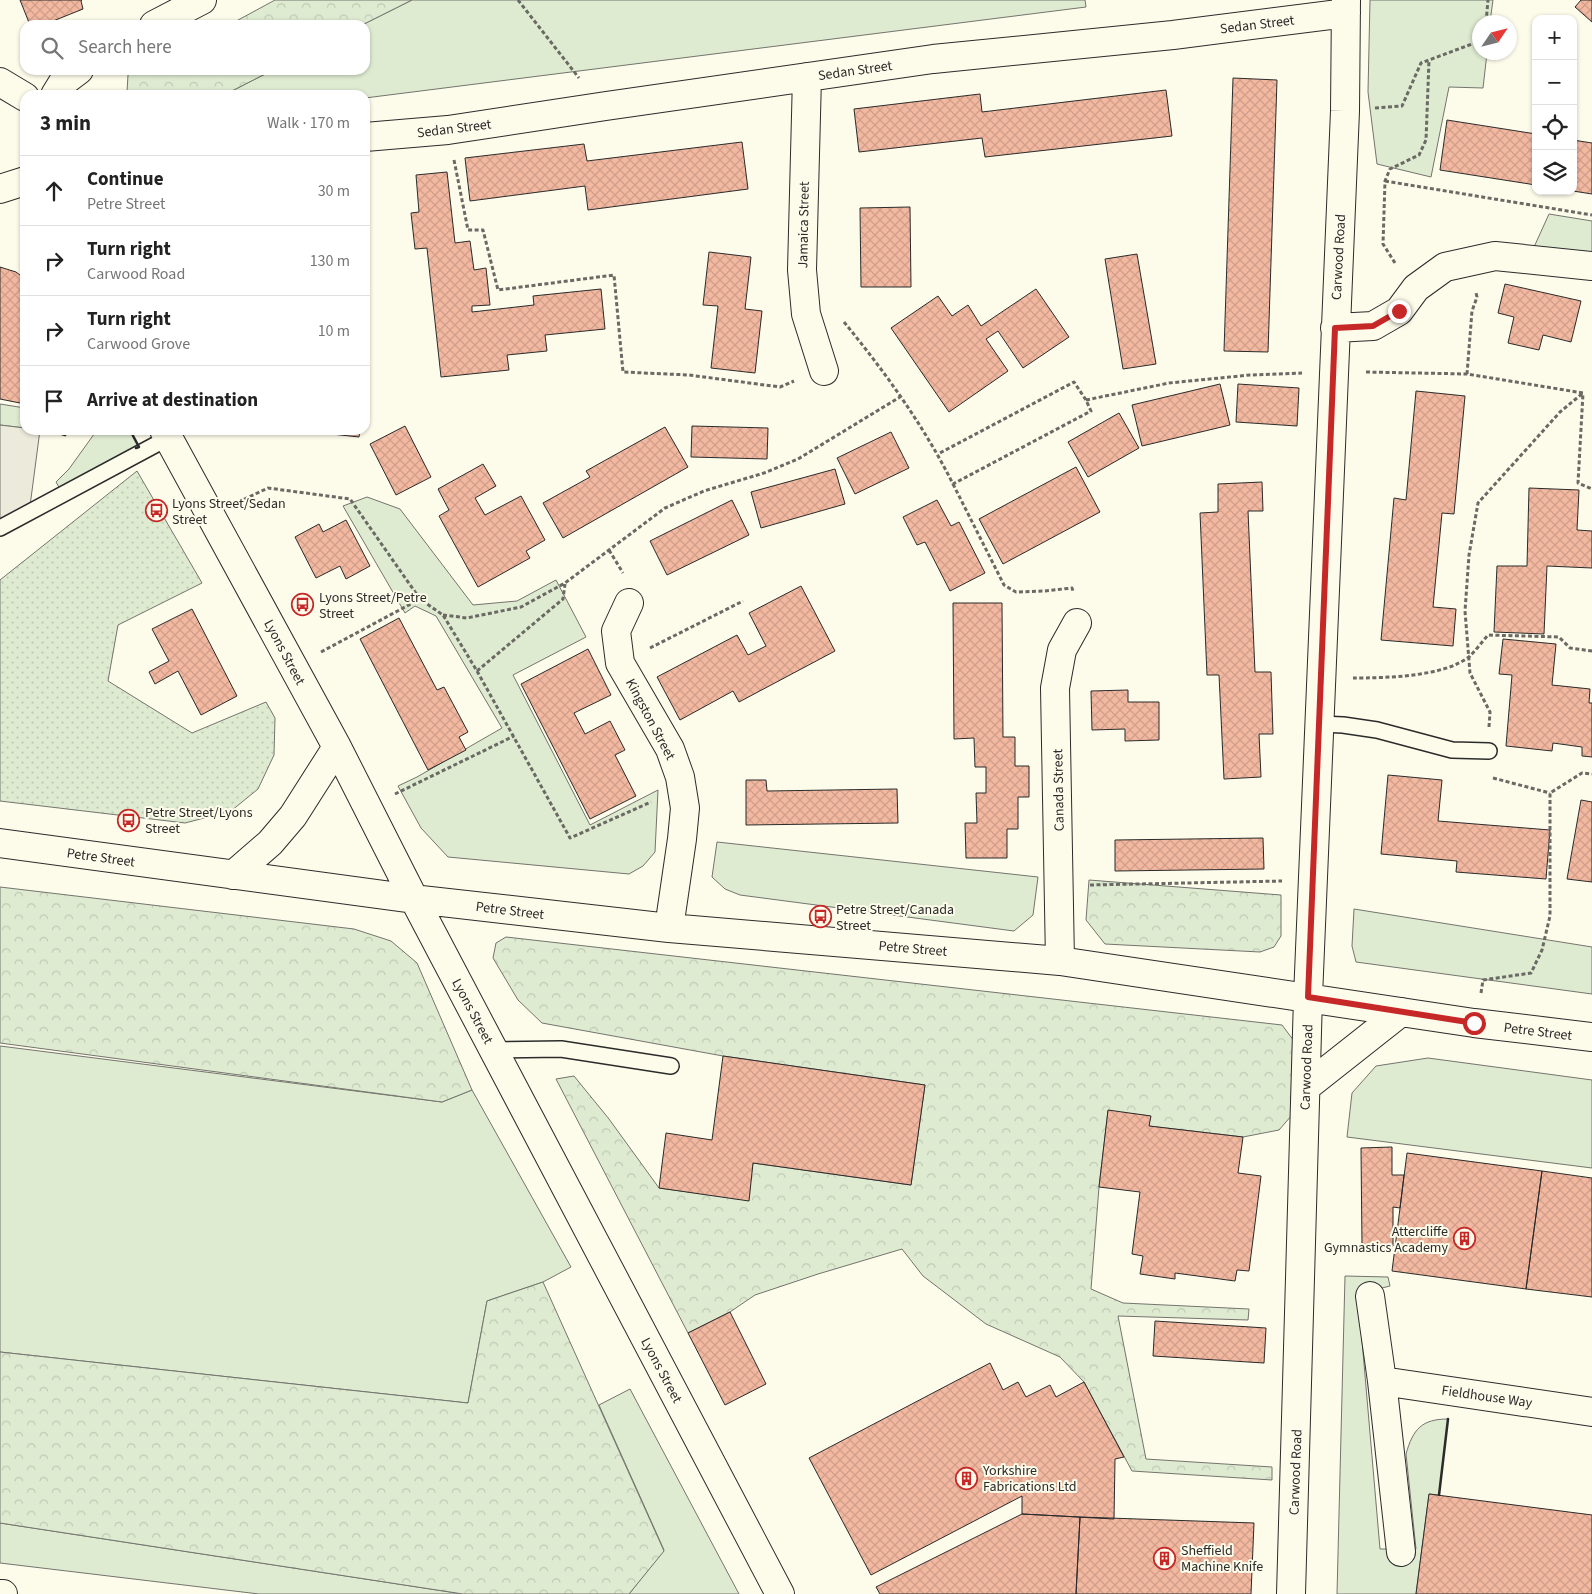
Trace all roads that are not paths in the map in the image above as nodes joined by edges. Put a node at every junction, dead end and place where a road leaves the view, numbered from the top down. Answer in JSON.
{"nodes":[{"id":1,"x":202,"y":0,"type":"edge"},
{"id":2,"x":1346,"y":7,"type":"edge"},
{"id":3,"x":164,"y":20,"type":"edge"},
{"id":4,"x":72,"y":75,"type":"edge"},
{"id":5,"x":807,"y":77,"type":"junction"},
{"id":6,"x":0,"y":82,"type":"edge"},
{"id":7,"x":58,"y":90,"type":"edge"},
{"id":8,"x":20,"y":94,"type":"edge"},
{"id":9,"x":370,"y":137,"type":"edge"},
{"id":10,"x":20,"y":183,"type":"edge"},
{"id":11,"x":0,"y":189,"type":"edge"},
{"id":12,"x":1592,"y":266,"type":"edge"},
{"id":13,"x":1335,"y":328,"type":"junction"},
{"id":14,"x":824,"y":370,"type":"road end"},
{"id":15,"x":164,"y":435,"type":"edge"},
{"id":16,"x":167,"y":435,"type":"edge"},
{"id":17,"x":0,"y":528,"type":"edge"},
{"id":18,"x":629,"y":603,"type":"dead end"},
{"id":19,"x":1077,"y":623,"type":"road end"},
{"id":20,"x":1320,"y":724,"type":"junction"},
{"id":21,"x":337,"y":747,"type":"junction"},
{"id":22,"x":1489,"y":751,"type":"road end"},
{"id":23,"x":0,"y":843,"type":"edge"},
{"id":24,"x":233,"y":875,"type":"junction"},
{"id":25,"x":414,"y":899,"type":"junction"},
{"id":26,"x":669,"y":928,"type":"junction"},
{"id":27,"x":1060,"y":961,"type":"junction"},
{"id":28,"x":1308,"y":997,"type":"junction"},
{"id":29,"x":1402,"y":1012,"type":"junction"},
{"id":30,"x":1592,"y":1037,"type":"edge"},
{"id":31,"x":493,"y":1050,"type":"junction"},
{"id":32,"x":671,"y":1066,"type":"dead end"},
{"id":33,"x":1306,"y":1087,"type":"junction"},
{"id":34,"x":1370,"y":1296,"type":"dead end"},
{"id":35,"x":1382,"y":1381,"type":"junction"},
{"id":36,"x":1592,"y":1412,"type":"edge"},
{"id":37,"x":1401,"y":1552,"type":"dead end"},
{"id":38,"x":780,"y":1594,"type":"edge"},
{"id":39,"x":1291,"y":1594,"type":"edge"}],
"edges":[{"from":1,"to":3,"type":"street"},
{"from":2,"to":5,"type":"street","name":"Sedan Street"},
{"from":2,"to":13,"type":"street","name":"Carwood Road"},
{"from":4,"to":7,"type":"street"},
{"from":5,"to":9,"type":"street","name":"Sedan Street"},
{"from":5,"to":14,"type":"street","name":"Jamaica Street"},
{"from":6,"to":8,"type":"street"},
{"from":10,"to":11,"type":"street"},
{"from":12,"to":13,"type":"street"},
{"from":13,"to":20,"type":"street","name":"Carwood Road"},
{"from":15,"to":17,"type":"lane"},
{"from":16,"to":21,"type":"street","name":"Lyons Street"},
{"from":18,"to":26,"type":"street","name":"Kingston Street"},
{"from":19,"to":27,"type":"street","name":"Canada Street"},
{"from":20,"to":22,"type":"lane"},
{"from":20,"to":28,"type":"street","name":"Carwood Road"},
{"from":21,"to":24,"type":"street"},
{"from":21,"to":25,"type":"street","name":"Lyons Street"},
{"from":23,"to":24,"type":"street","name":"Petre Street"},
{"from":24,"to":25,"type":"street","name":"Petre Street"},
{"from":25,"to":26,"type":"street","name":"Petre Street"},
{"from":25,"to":31,"type":"street","name":"Lyons Street"},
{"from":26,"to":27,"type":"street","name":"Petre Street"},
{"from":27,"to":28,"type":"street","name":"Petre Street"},
{"from":28,"to":29,"type":"street","name":"Petre Street"},
{"from":28,"to":33,"type":"street","name":"Carwood Road"},
{"from":29,"to":30,"type":"street","name":"Petre Street"},
{"from":29,"to":33,"type":"street"},
{"from":31,"to":32,"type":"lane"},
{"from":31,"to":38,"type":"street","name":"Lyons Street"},
{"from":33,"to":39,"type":"street","name":"Carwood Road"},
{"from":34,"to":35,"type":"street"},
{"from":35,"to":36,"type":"street","name":"Fieldhouse Way"},
{"from":35,"to":37,"type":"street"}]}
